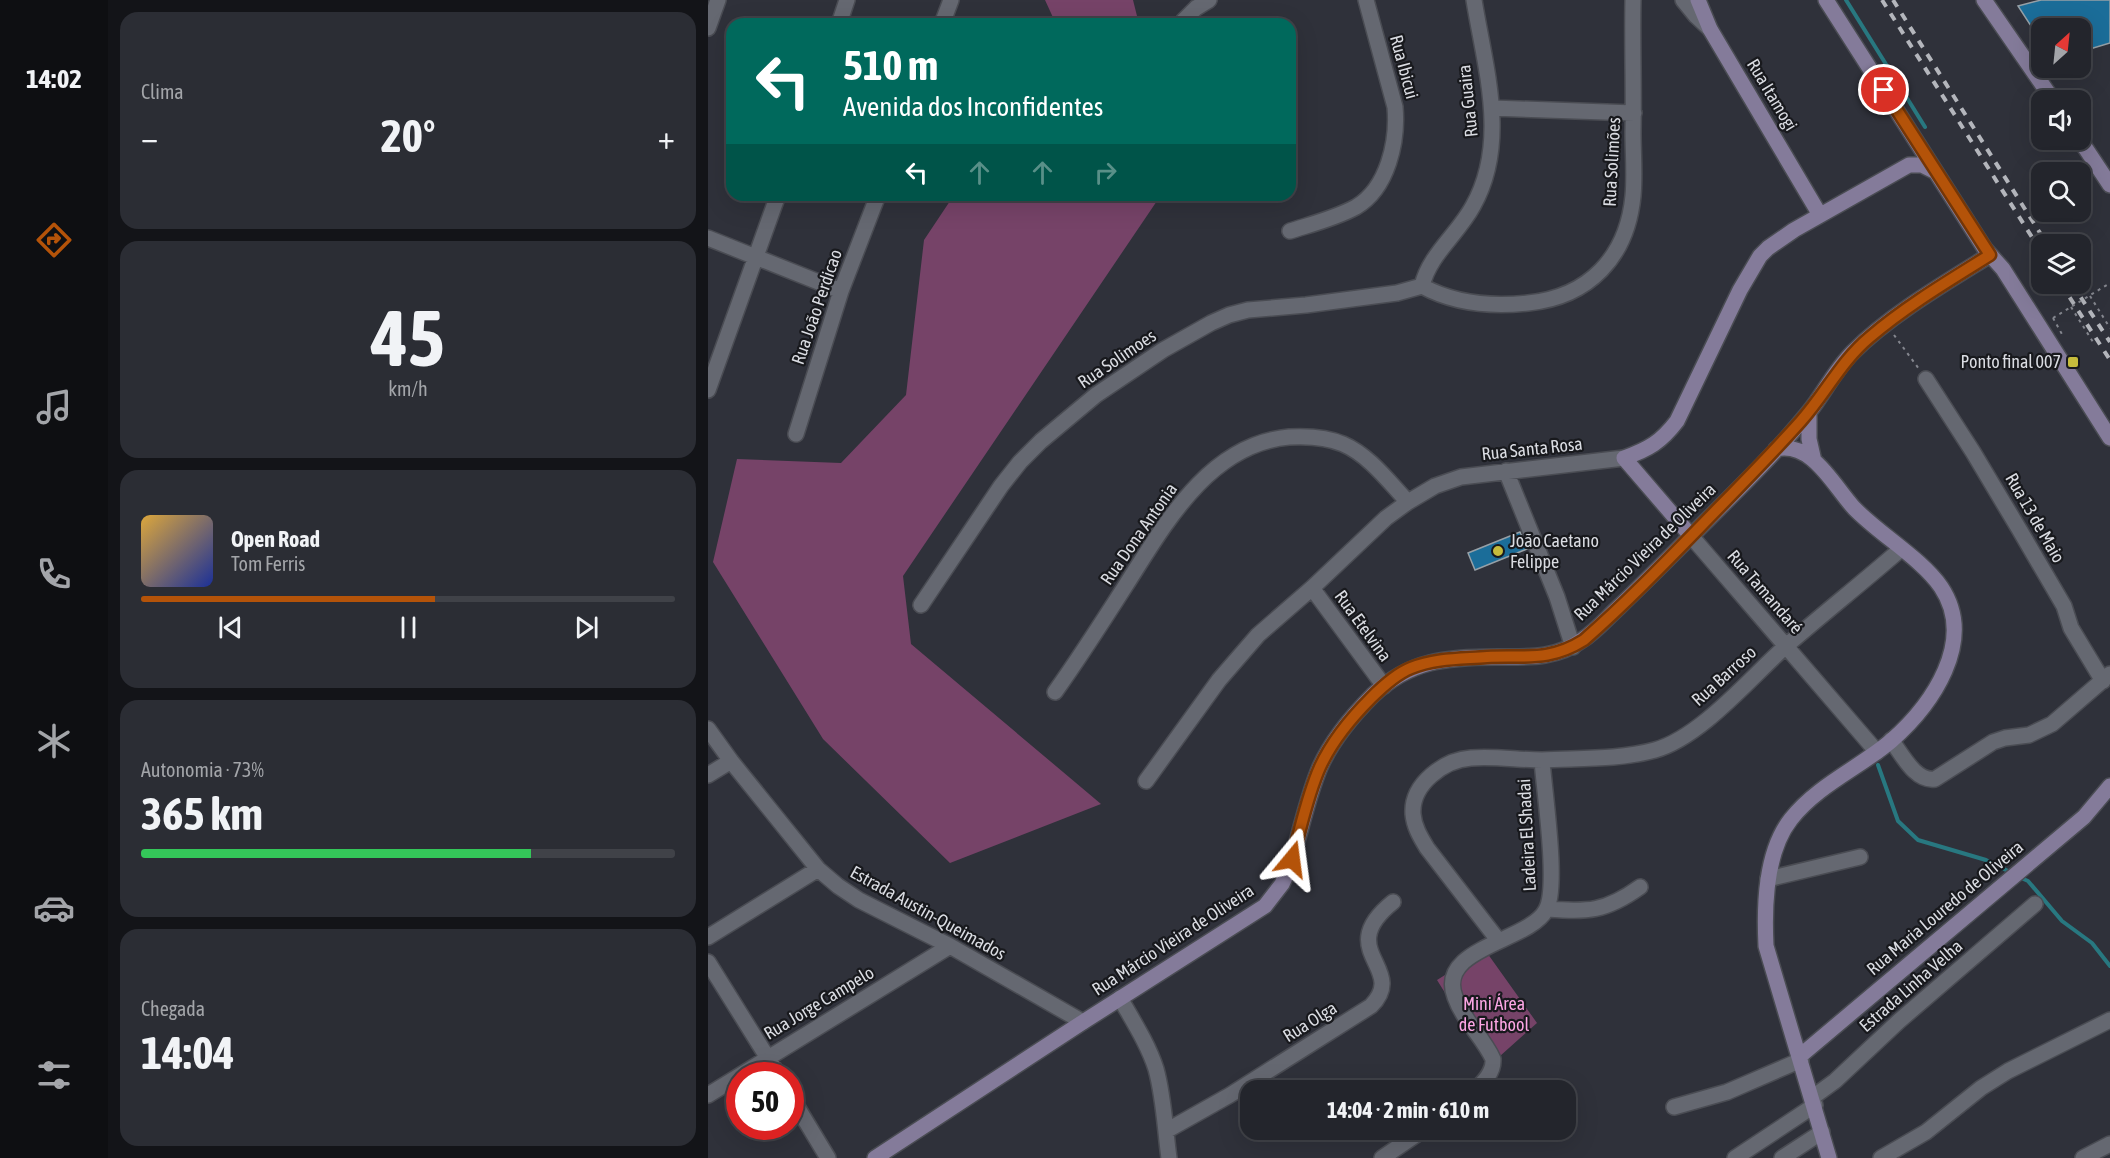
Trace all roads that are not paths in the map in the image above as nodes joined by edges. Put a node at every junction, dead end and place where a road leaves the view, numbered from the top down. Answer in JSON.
{"nodes":[{"id":1,"x":718,"y":0,"type":"edge"},
{"id":2,"x":847,"y":0,"type":"edge"},
{"id":3,"x":951,"y":0,"type":"edge"},
{"id":4,"x":1209,"y":0,"type":"edge"},
{"id":5,"x":1366,"y":0,"type":"edge"},
{"id":6,"x":1474,"y":0,"type":"edge"},
{"id":7,"x":1633,"y":0,"type":"edge"},
{"id":8,"x":1683,"y":0,"type":"edge"},
{"id":9,"x":1698,"y":0,"type":"edge"},
{"id":10,"x":1826,"y":0,"type":"edge"},
{"id":11,"x":1984,"y":0,"type":"edge"},
{"id":12,"x":841,"y":18,"type":"edge"},
{"id":13,"x":944,"y":18,"type":"edge"},
{"id":14,"x":1186,"y":18,"type":"edge"},
{"id":15,"x":708,"y":28,"type":"edge"},
{"id":16,"x":1710,"y":29,"type":"junction"},
{"id":17,"x":2046,"y":90,"type":"edge"},
{"id":18,"x":1492,"y":108,"type":"junction"},
{"id":19,"x":1634,"y":113,"type":"junction"},
{"id":20,"x":1915,"y":138,"type":"junction"},
{"id":21,"x":2091,"y":150,"type":"edge"},
{"id":22,"x":2103,"y":161,"type":"edge"},
{"id":23,"x":1910,"y":165,"type":"junction"},
{"id":24,"x":1934,"y":171,"type":"junction"},
{"id":25,"x":2110,"y":185,"type":"edge"},
{"id":26,"x":776,"y":201,"type":"edge"},
{"id":27,"x":876,"y":201,"type":"edge"},
{"id":28,"x":1820,"y":215,"type":"junction"},
{"id":29,"x":1290,"y":231,"type":"dead end"},
{"id":30,"x":708,"y":238,"type":"edge"},
{"id":31,"x":1990,"y":255,"type":"junction"},
{"id":32,"x":757,"y":257,"type":"junction"},
{"id":33,"x":1422,"y":286,"type":"junction"},
{"id":34,"x":841,"y":291,"type":"junction"},
{"id":35,"x":1926,"y":379,"type":"dead end"},
{"id":36,"x":708,"y":390,"type":"edge"},
{"id":37,"x":1809,"y":412,"type":"junction"},
{"id":38,"x":796,"y":434,"type":"dead end"},
{"id":39,"x":2110,"y":438,"type":"edge"},
{"id":40,"x":1776,"y":449,"type":"junction"},
{"id":41,"x":1624,"y":458,"type":"junction"},
{"id":42,"x":1814,"y":461,"type":"junction"},
{"id":43,"x":1506,"y":471,"type":"junction"},
{"id":44,"x":1408,"y":502,"type":"junction"},
{"id":45,"x":1691,"y":536,"type":"junction"},
{"id":46,"x":1901,"y":549,"type":"junction"},
{"id":47,"x":1312,"y":588,"type":"junction"},
{"id":48,"x":921,"y":604,"type":"dead end"},
{"id":49,"x":1786,"y":646,"type":"junction"},
{"id":50,"x":1573,"y":647,"type":"junction"},
{"id":51,"x":2107,"y":677,"type":"edge"},
{"id":52,"x":1384,"y":686,"type":"junction"},
{"id":53,"x":1055,"y":692,"type":"dead end"},
{"id":54,"x":708,"y":729,"type":"edge"},
{"id":55,"x":1891,"y":740,"type":"junction"},
{"id":56,"x":1876,"y":752,"type":"junction"},
{"id":57,"x":1542,"y":760,"type":"junction"},
{"id":58,"x":731,"y":761,"type":"junction"},
{"id":59,"x":708,"y":775,"type":"edge"},
{"id":60,"x":1146,"y":781,"type":"dead end"},
{"id":61,"x":2110,"y":786,"type":"edge"},
{"id":62,"x":1860,"y":857,"type":"dead end"},
{"id":63,"x":818,"y":869,"type":"junction"},
{"id":64,"x":1768,"y":879,"type":"junction"},
{"id":65,"x":1640,"y":887,"type":"dead end"},
{"id":66,"x":1393,"y":902,"type":"dead end"},
{"id":67,"x":2036,"y":904,"type":"dead end"},
{"id":68,"x":1547,"y":909,"type":"junction"},
{"id":69,"x":708,"y":937,"type":"edge"},
{"id":70,"x":1498,"y":940,"type":"junction"},
{"id":71,"x":950,"y":946,"type":"junction"},
{"id":72,"x":708,"y":963,"type":"edge"},
{"id":73,"x":1120,"y":998,"type":"junction"},
{"id":74,"x":2110,"y":1020,"type":"edge"},
{"id":75,"x":1083,"y":1022,"type":"junction"},
{"id":76,"x":768,"y":1057,"type":"junction"},
{"id":77,"x":1800,"y":1058,"type":"junction"},
{"id":78,"x":771,"y":1062,"type":"edge"},
{"id":79,"x":1484,"y":1080,"type":"edge"},
{"id":80,"x":708,"y":1095,"type":"edge"},
{"id":81,"x":1814,"y":1101,"type":"junction"},
{"id":82,"x":1674,"y":1107,"type":"dead end"},
{"id":83,"x":804,"y":1118,"type":"edge"},
{"id":84,"x":1166,"y":1131,"type":"junction"},
{"id":85,"x":1822,"y":1132,"type":"junction"},
{"id":86,"x":1408,"y":1140,"type":"edge"},
{"id":87,"x":2110,"y":1144,"type":"edge"},
{"id":88,"x":828,"y":1158,"type":"edge"},
{"id":89,"x":875,"y":1158,"type":"edge"},
{"id":90,"x":1169,"y":1158,"type":"edge"},
{"id":91,"x":1382,"y":1158,"type":"edge"},
{"id":92,"x":1735,"y":1158,"type":"edge"},
{"id":93,"x":1782,"y":1158,"type":"edge"},
{"id":94,"x":1829,"y":1158,"type":"edge"},
{"id":95,"x":1881,"y":1158,"type":"edge"},
{"id":96,"x":2083,"y":1158,"type":"edge"}],
"edges":[{"from":1,"to":15,"type":"street"},
{"from":2,"to":12,"type":"street"},
{"from":3,"to":13,"type":"street"},
{"from":4,"to":14,"type":"street"},
{"from":5,"to":29,"type":"street","name":"Rua Ibicui"},
{"from":6,"to":18,"type":"street","name":"Rua Guaira"},
{"from":7,"to":19,"type":"street","name":"Rua Solimões"},
{"from":8,"to":16,"type":"street","name":"Rua Itamogi"},
{"from":9,"to":16,"type":"main road"},
{"from":10,"to":20,"type":"main road"},
{"from":11,"to":17,"type":"main road"},
{"from":16,"to":28,"type":"main road","name":"Rua Itamogi"},
{"from":18,"to":19,"type":"street"},
{"from":18,"to":33,"type":"street","name":"Rua Guaira"},
{"from":19,"to":33,"type":"street","name":"Rua Solimões"},
{"from":20,"to":23,"type":"main road"},
{"from":20,"to":24,"type":"main road"},
{"from":21,"to":22,"type":"main road"},
{"from":22,"to":25,"type":"main road"},
{"from":23,"to":24,"type":"main road"},
{"from":23,"to":28,"type":"main road","name":"Rua Santa Rosa"},
{"from":24,"to":31,"type":"main road"},
{"from":26,"to":32,"type":"street"},
{"from":27,"to":34,"type":"street","name":"Rua João Perdicao"},
{"from":28,"to":41,"type":"main road","name":"Rua Santa Rosa"},
{"from":30,"to":32,"type":"street"},
{"from":31,"to":37,"type":"main road","name":"Rua Márcio Vieira de Oliveira"},
{"from":31,"to":39,"type":"main road"},
{"from":32,"to":34,"type":"street"},
{"from":32,"to":36,"type":"street"},
{"from":33,"to":48,"type":"street","name":"Rua Solimoes"},
{"from":34,"to":38,"type":"street","name":"Rua João Perdicao"},
{"from":35,"to":51,"type":"street","name":"Rua 13 de Maio"},
{"from":37,"to":40,"type":"main road","name":"Rua Márcio Vieira de Oliveira"},
{"from":37,"to":42,"type":"main road"},
{"from":40,"to":42,"type":"main road"},
{"from":40,"to":45,"type":"main road","name":"Rua Márcio Vieira de Oliveira"},
{"from":41,"to":43,"type":"street","name":"Rua Santa Rosa"},
{"from":41,"to":45,"type":"main road","name":"Rua Tamandaré"},
{"from":42,"to":46,"type":"main road"},
{"from":43,"to":44,"type":"street","name":"Rua Santa Rosa"},
{"from":43,"to":50,"type":"street"},
{"from":44,"to":47,"type":"street","name":"Rua Santa Rosa"},
{"from":44,"to":53,"type":"street","name":"Rua Dona Antonia"},
{"from":45,"to":49,"type":"street","name":"Rua Tamandaré"},
{"from":45,"to":50,"type":"main road","name":"Rua Márcio Vieira de Oliveira"},
{"from":46,"to":49,"type":"street","name":"Rua Barroso"},
{"from":46,"to":55,"type":"main road"},
{"from":47,"to":52,"type":"street","name":"Rua Etelvina"},
{"from":47,"to":60,"type":"street","name":"Rua Santa Rosa"},
{"from":49,"to":56,"type":"street","name":"Rua Tamandaré"},
{"from":49,"to":57,"type":"street","name":"Rua Barroso"},
{"from":50,"to":52,"type":"main road","name":"Rua Márcio Vieira de Oliveira"},
{"from":51,"to":55,"type":"street"},
{"from":52,"to":73,"type":"main road","name":"Rua Márcio Vieira de Oliveira"},
{"from":54,"to":58,"type":"street","name":"Estrada Austin-Queimados"},
{"from":55,"to":56,"type":"main road"},
{"from":56,"to":64,"type":"main road"},
{"from":57,"to":68,"type":"street","name":"Ladeira El Shadai"},
{"from":57,"to":70,"type":"street","name":"Ladeira El Shadai"},
{"from":58,"to":59,"type":"street"},
{"from":58,"to":63,"type":"street","name":"Estrada Austin-Queimados"},
{"from":61,"to":77,"type":"main road","name":"Rua Maria Louredo de Oliveira"},
{"from":62,"to":64,"type":"street"},
{"from":63,"to":69,"type":"street"},
{"from":63,"to":71,"type":"street","name":"Estrada Austin-Queimados"},
{"from":64,"to":77,"type":"main road"},
{"from":65,"to":68,"type":"street"},
{"from":66,"to":84,"type":"street","name":"Rua Olga"},
{"from":67,"to":81,"type":"street","name":"Estrada Linha Velha"},
{"from":68,"to":70,"type":"street","name":"Ladeira El Shadai"},
{"from":70,"to":79,"type":"street"},
{"from":71,"to":75,"type":"street","name":"Estrada Austin-Queimados"},
{"from":71,"to":76,"type":"street","name":"Rua Jorge Campelo"},
{"from":72,"to":76,"type":"street"},
{"from":73,"to":75,"type":"main road","name":"Rua Márcio Vieira de Oliveira"},
{"from":73,"to":84,"type":"street"},
{"from":74,"to":95,"type":"street"},
{"from":75,"to":89,"type":"main road","name":"Rua Márcio Vieira de Oliveira"},
{"from":76,"to":78,"type":"street"},
{"from":76,"to":80,"type":"street","name":"Rua Jorge Campelo"},
{"from":77,"to":81,"type":"main road"},
{"from":77,"to":82,"type":"street"},
{"from":81,"to":85,"type":"main road"},
{"from":81,"to":92,"type":"street","name":"Estrada Linha Velha"},
{"from":83,"to":88,"type":"street"},
{"from":84,"to":90,"type":"street"},
{"from":85,"to":93,"type":"street"},
{"from":85,"to":94,"type":"main road"},
{"from":86,"to":91,"type":"street"},
{"from":87,"to":96,"type":"street"}]}
